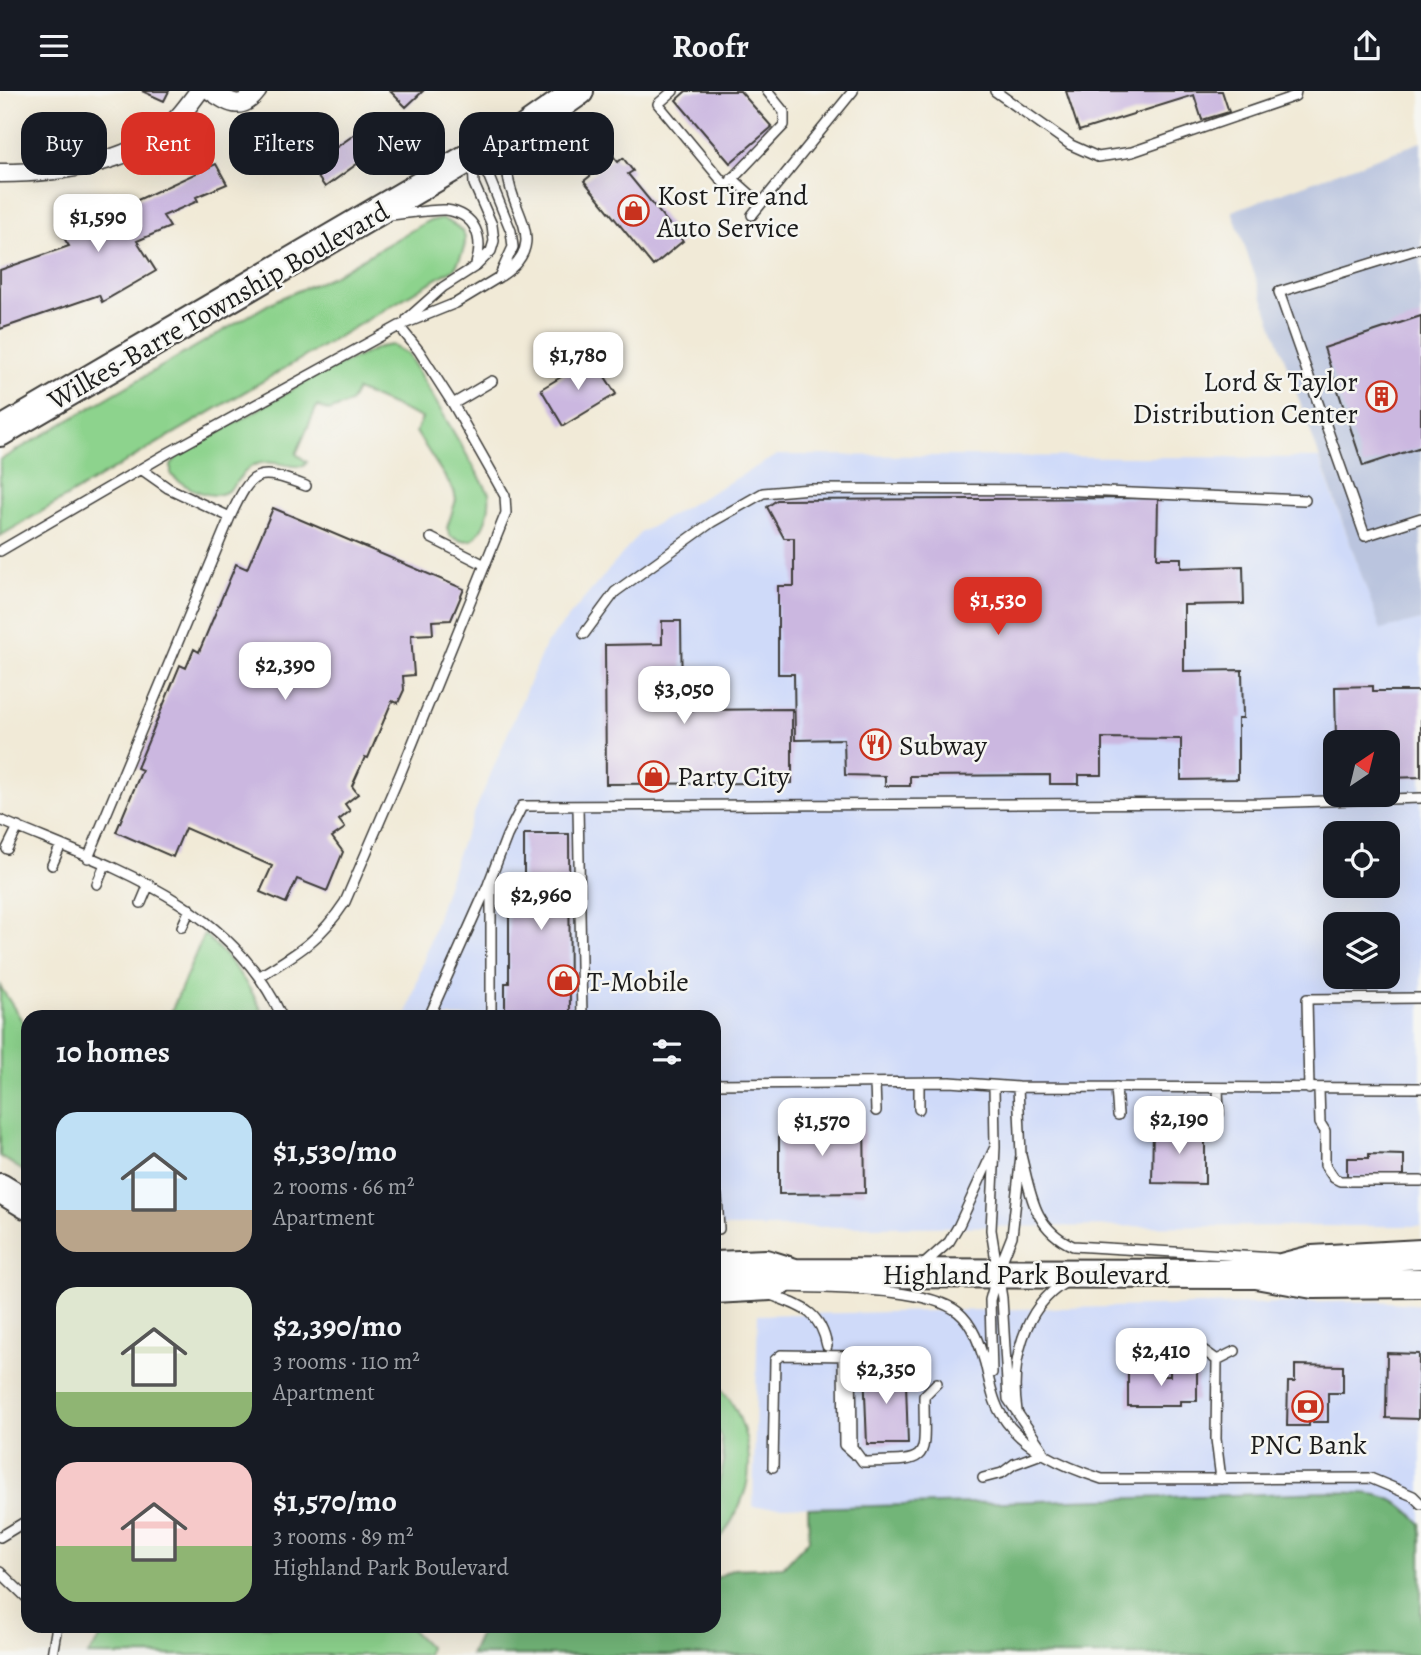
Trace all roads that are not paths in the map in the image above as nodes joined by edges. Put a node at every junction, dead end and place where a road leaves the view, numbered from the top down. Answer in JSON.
{"nodes":[{"id":1,"x":199,"y":91,"type":"edge"},
{"id":2,"x":211,"y":91,"type":"edge"},
{"id":3,"x":257,"y":91,"type":"edge"},
{"id":4,"x":579,"y":91,"type":"edge"},
{"id":5,"x":673,"y":91,"type":"edge"},
{"id":6,"x":767,"y":91,"type":"edge"},
{"id":7,"x":853,"y":91,"type":"edge"},
{"id":8,"x":995,"y":91,"type":"edge"},
{"id":9,"x":1296,"y":91,"type":"edge"},
{"id":10,"x":549,"y":112,"type":"edge"},
{"id":11,"x":459,"y":164,"type":"edge"},
{"id":12,"x":0,"y":173,"type":"edge"},
{"id":13,"x":473,"y":175,"type":"edge"},
{"id":14,"x":487,"y":175,"type":"edge"},
{"id":15,"x":508,"y":175,"type":"edge"},
{"id":16,"x":732,"y":178,"type":"junction"},
{"id":17,"x":761,"y":204,"type":"junction"},
{"id":18,"x":752,"y":215,"type":"dead end"},
{"id":19,"x":371,"y":216,"type":"junction"},
{"id":20,"x":1421,"y":248,"type":"edge"},
{"id":21,"x":476,"y":267,"type":"junction"},
{"id":22,"x":499,"y":277,"type":"junction"},
{"id":23,"x":399,"y":326,"type":"junction"},
{"id":24,"x":492,"y":381,"type":"dead end"},
{"id":25,"x":453,"y":404,"type":"junction"},
{"id":26,"x":0,"y":432,"type":"edge"},
{"id":27,"x":141,"y":469,"type":"junction"},
{"id":28,"x":306,"y":486,"type":"dead end"},
{"id":29,"x":1305,"y":500,"type":"dead end"},
{"id":30,"x":230,"y":517,"type":"junction"},
{"id":31,"x":1421,"y":518,"type":"edge"},
{"id":32,"x":431,"y":538,"type":"dead end"},
{"id":33,"x":0,"y":551,"type":"edge"},
{"id":34,"x":485,"y":565,"type":"junction"},
{"id":35,"x":584,"y":634,"type":"dead end"},
{"id":36,"x":1421,"y":799,"type":"edge"},
{"id":37,"x":578,"y":807,"type":"junction"},
{"id":38,"x":0,"y":820,"type":"edge"},
{"id":39,"x":18,"y":827,"type":"junction"},
{"id":40,"x":61,"y":845,"type":"junction"},
{"id":41,"x":8,"y":849,"type":"dead end"},
{"id":42,"x":88,"y":858,"type":"junction"},
{"id":43,"x":105,"y":865,"type":"junction"},
{"id":44,"x":52,"y":866,"type":"dead end"},
{"id":45,"x":491,"y":877,"type":"junction"},
{"id":46,"x":97,"y":884,"type":"dead end"},
{"id":47,"x":149,"y":884,"type":"junction"},
{"id":48,"x":141,"y":903,"type":"dead end"},
{"id":49,"x":190,"y":909,"type":"junction"},
{"id":50,"x":182,"y":927,"type":"dead end"},
{"id":51,"x":260,"y":976,"type":"junction"},
{"id":52,"x":1421,"y":998,"type":"edge"},
{"id":53,"x":278,"y":1010,"type":"edge"},
{"id":54,"x":432,"y":1010,"type":"edge"},
{"id":55,"x":491,"y":1010,"type":"edge"},
{"id":56,"x":582,"y":1010,"type":"edge"},
{"id":57,"x":875,"y":1083,"type":"junction"},
{"id":58,"x":919,"y":1083,"type":"junction"},
{"id":59,"x":721,"y":1084,"type":"edge"},
{"id":60,"x":994,"y":1086,"type":"junction"},
{"id":61,"x":1018,"y":1087,"type":"junction"},
{"id":62,"x":1116,"y":1087,"type":"junction"},
{"id":63,"x":1219,"y":1088,"type":"junction"},
{"id":64,"x":1421,"y":1088,"type":"edge"},
{"id":65,"x":1314,"y":1089,"type":"junction"},
{"id":66,"x":919,"y":1109,"type":"dead end"},
{"id":67,"x":876,"y":1111,"type":"dead end"},
{"id":68,"x":1219,"y":1114,"type":"dead end"},
{"id":69,"x":1118,"y":1115,"type":"dead end"},
{"id":70,"x":995,"y":1147,"type":"junction"},
{"id":71,"x":1021,"y":1155,"type":"junction"},
{"id":72,"x":1421,"y":1181,"type":"edge"},
{"id":73,"x":0,"y":1188,"type":"edge"},
{"id":74,"x":21,"y":1201,"type":"edge"},
{"id":75,"x":1421,"y":1252,"type":"edge"},
{"id":76,"x":1312,"y":1260,"type":"junction"},
{"id":77,"x":721,"y":1266,"type":"edge"},
{"id":78,"x":795,"y":1273,"type":"junction"},
{"id":79,"x":1081,"y":1273,"type":"junction"},
{"id":80,"x":912,"y":1274,"type":"junction"},
{"id":81,"x":997,"y":1274,"type":"junction"},
{"id":82,"x":1256,"y":1274,"type":"junction"},
{"id":83,"x":1421,"y":1283,"type":"edge"},
{"id":84,"x":762,"y":1287,"type":"junction"},
{"id":85,"x":721,"y":1289,"type":"edge"},
{"id":86,"x":827,"y":1346,"type":"dead end"},
{"id":87,"x":1203,"y":1350,"type":"dead end"},
{"id":88,"x":1235,"y":1351,"type":"dead end"},
{"id":89,"x":1217,"y":1360,"type":"junction"},
{"id":90,"x":937,"y":1383,"type":"dead end"},
{"id":91,"x":1000,"y":1412,"type":"junction"},
{"id":92,"x":1205,"y":1415,"type":"dead end"},
{"id":93,"x":1018,"y":1416,"type":"junction"},
{"id":94,"x":1217,"y":1424,"type":"junction"},
{"id":95,"x":1044,"y":1453,"type":"junction"},
{"id":96,"x":773,"y":1467,"type":"dead end"},
{"id":97,"x":983,"y":1478,"type":"dead end"},
{"id":98,"x":1221,"y":1479,"type":"junction"},
{"id":99,"x":1421,"y":1504,"type":"edge"},
{"id":100,"x":21,"y":1524,"type":"edge"},
{"id":101,"x":0,"y":1537,"type":"edge"},
{"id":102,"x":0,"y":1572,"type":"edge"},
{"id":103,"x":21,"y":1592,"type":"edge"},
{"id":104,"x":56,"y":1633,"type":"edge"},
{"id":105,"x":51,"y":1655,"type":"edge"}],
"edges":[{"from":1,"to":12,"type":"street"},
{"from":2,"to":3,"type":"street"},
{"from":4,"to":10,"type":"main road","name":"Wilkes-Barre Township Boulevard"},
{"from":5,"to":16,"type":"lane"},
{"from":6,"to":16,"type":"lane"},
{"from":7,"to":17,"type":"lane"},
{"from":8,"to":9,"type":"lane"},
{"from":11,"to":19,"type":"main road","name":"Wilkes-Barre Township Boulevard"},
{"from":13,"to":21,"type":"lane"},
{"from":14,"to":22,"type":"lane"},
{"from":15,"to":22,"type":"lane"},
{"from":16,"to":17,"type":"lane"},
{"from":17,"to":18,"type":"lane"},
{"from":19,"to":21,"type":"lane"},
{"from":19,"to":26,"type":"main road","name":"Wilkes-Barre Township Boulevard"},
{"from":20,"to":31,"type":"lane"},
{"from":21,"to":23,"type":"lane"},
{"from":22,"to":23,"type":"lane"},
{"from":23,"to":25,"type":"lane"},
{"from":23,"to":27,"type":"lane"},
{"from":24,"to":25,"type":"lane"},
{"from":25,"to":34,"type":"lane"},
{"from":27,"to":30,"type":"lane"},
{"from":27,"to":33,"type":"lane"},
{"from":28,"to":30,"type":"lane"},
{"from":29,"to":35,"type":"lane"},
{"from":30,"to":42,"type":"lane"},
{"from":32,"to":34,"type":"lane"},
{"from":34,"to":51,"type":"lane"},
{"from":36,"to":37,"type":"lane"},
{"from":37,"to":45,"type":"lane"},
{"from":37,"to":56,"type":"lane"},
{"from":38,"to":39,"type":"lane"},
{"from":39,"to":40,"type":"lane"},
{"from":39,"to":41,"type":"lane"},
{"from":40,"to":42,"type":"lane"},
{"from":40,"to":44,"type":"lane"},
{"from":42,"to":43,"type":"lane"},
{"from":43,"to":46,"type":"lane"},
{"from":43,"to":47,"type":"lane"},
{"from":45,"to":54,"type":"lane"},
{"from":45,"to":55,"type":"lane"},
{"from":47,"to":48,"type":"lane"},
{"from":47,"to":49,"type":"lane"},
{"from":49,"to":50,"type":"lane"},
{"from":49,"to":51,"type":"lane"},
{"from":51,"to":53,"type":"lane"},
{"from":52,"to":65,"type":"lane"},
{"from":57,"to":58,"type":"lane"},
{"from":57,"to":59,"type":"lane"},
{"from":57,"to":67,"type":"lane"},
{"from":58,"to":60,"type":"lane"},
{"from":58,"to":66,"type":"lane"},
{"from":60,"to":61,"type":"lane"},
{"from":60,"to":70,"type":"lane"},
{"from":61,"to":62,"type":"lane"},
{"from":61,"to":71,"type":"lane"},
{"from":62,"to":63,"type":"lane"},
{"from":62,"to":69,"type":"lane"},
{"from":63,"to":65,"type":"lane"},
{"from":63,"to":68,"type":"lane"},
{"from":64,"to":65,"type":"lane"},
{"from":65,"to":72,"type":"lane"},
{"from":70,"to":80,"type":"lane"},
{"from":70,"to":81,"type":"lane"},
{"from":71,"to":76,"type":"lane"},
{"from":71,"to":81,"type":"lane"},
{"from":73,"to":74,"type":"main road"},
{"from":75,"to":76,"type":"main road","name":"Highland Park Boulevard"},
{"from":76,"to":82,"type":"main road","name":"Highland Park Boulevard"},
{"from":77,"to":78,"type":"main road","name":"Highland Park Boulevard"},
{"from":78,"to":80,"type":"main road","name":"Highland Park Boulevard"},
{"from":78,"to":84,"type":"main road","name":"Highland Park Boulevard"},
{"from":79,"to":81,"type":"main road","name":"Highland Park Boulevard"},
{"from":79,"to":82,"type":"main road","name":"Highland Park Boulevard"},
{"from":79,"to":93,"type":"lane"},
{"from":80,"to":81,"type":"main road","name":"Highland Park Boulevard"},
{"from":81,"to":91,"type":"lane"},
{"from":81,"to":93,"type":"lane"},
{"from":82,"to":83,"type":"main road","name":"Highland Park Boulevard"},
{"from":84,"to":85,"type":"main road","name":"Highland Park Boulevard"},
{"from":84,"to":86,"type":"lane"},
{"from":84,"to":91,"type":"lane"},
{"from":87,"to":89,"type":"lane"},
{"from":88,"to":89,"type":"lane"},
{"from":89,"to":94,"type":"lane"},
{"from":90,"to":96,"type":"lane"},
{"from":91,"to":95,"type":"lane"},
{"from":92,"to":94,"type":"lane"},
{"from":93,"to":95,"type":"lane"},
{"from":94,"to":98,"type":"lane"},
{"from":95,"to":97,"type":"lane"},
{"from":95,"to":98,"type":"lane"},
{"from":98,"to":99,"type":"lane"},
{"from":100,"to":101,"type":"lane"},
{"from":102,"to":103,"type":"lane"},
{"from":104,"to":105,"type":"lane"}]}
